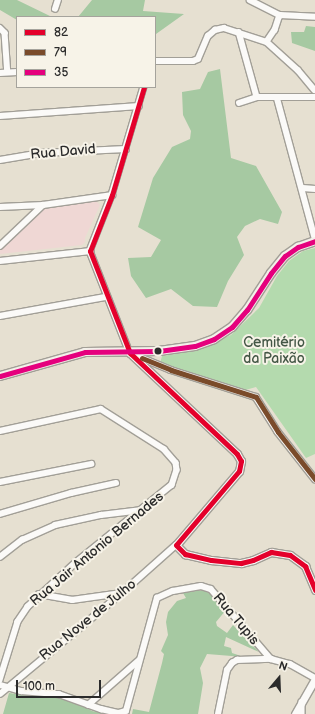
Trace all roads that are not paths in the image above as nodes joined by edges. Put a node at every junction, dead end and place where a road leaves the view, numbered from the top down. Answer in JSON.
{"nodes":[{"id":1,"x":58,"y":0,"type":"edge"},
{"id":2,"x":250,"y":0,"type":"edge"},
{"id":3,"x":55,"y":9,"type":"dead end"},
{"id":4,"x":280,"y":15,"type":"junction"},
{"id":5,"x":315,"y":17,"type":"edge"},
{"id":6,"x":0,"y":28,"type":"edge"},
{"id":7,"x":239,"y":32,"type":"junction"},
{"id":8,"x":267,"y":42,"type":"junction"},
{"id":9,"x":156,"y":61,"type":"edge"},
{"id":10,"x":8,"y":72,"type":"junction"},
{"id":11,"x":16,"y":72,"type":"edge"},
{"id":12,"x":0,"y":73,"type":"edge"},
{"id":13,"x":144,"y":88,"type":"edge"},
{"id":14,"x":315,"y":90,"type":"edge"},
{"id":15,"x":257,"y":97,"type":"junction"},
{"id":16,"x":277,"y":97,"type":"junction"},
{"id":17,"x":315,"y":97,"type":"edge"},
{"id":18,"x":239,"y":103,"type":"dead end"},
{"id":19,"x":138,"y":106,"type":"junction"},
{"id":20,"x":0,"y":116,"type":"edge"},
{"id":21,"x":126,"y":149,"type":"junction"},
{"id":22,"x":0,"y":160,"type":"edge"},
{"id":23,"x":303,"y":188,"type":"junction"},
{"id":24,"x":315,"y":189,"type":"edge"},
{"id":25,"x":112,"y":195,"type":"junction"},
{"id":26,"x":43,"y":206,"type":"junction"},
{"id":27,"x":0,"y":207,"type":"edge"},
{"id":28,"x":315,"y":238,"type":"edge"},
{"id":29,"x":315,"y":241,"type":"edge"},
{"id":30,"x":0,"y":246,"type":"edge"},
{"id":31,"x":90,"y":251,"type":"junction"},
{"id":32,"x":0,"y":261,"type":"edge"},
{"id":33,"x":106,"y":296,"type":"junction"},
{"id":34,"x":0,"y":316,"type":"edge"},
{"id":35,"x":130,"y":353,"type":"junction"},
{"id":36,"x":0,"y":376,"type":"edge"},
{"id":37,"x":0,"y":431,"type":"edge"},
{"id":38,"x":91,"y":464,"type":"dead end"},
{"id":39,"x":315,"y":480,"type":"edge"},
{"id":40,"x":0,"y":482,"type":"edge"},
{"id":41,"x":116,"y":483,"type":"dead end"},
{"id":42,"x":143,"y":510,"type":"junction"},
{"id":43,"x":0,"y":514,"type":"edge"},
{"id":44,"x":176,"y":545,"type":"junction"},
{"id":45,"x":0,"y":557,"type":"edge"},
{"id":46,"x":315,"y":590,"type":"edge"},
{"id":47,"x":122,"y":593,"type":"junction"},
{"id":48,"x":38,"y":594,"type":"junction"},
{"id":49,"x":271,"y":659,"type":"junction"},
{"id":50,"x":138,"y":661,"type":"junction"},
{"id":51,"x":315,"y":678,"type":"edge"},
{"id":52,"x":0,"y":680,"type":"edge"},
{"id":53,"x":3,"y":686,"type":"edge"},
{"id":54,"x":0,"y":694,"type":"edge"},
{"id":55,"x":302,"y":702,"type":"junction"},
{"id":56,"x":88,"y":705,"type":"junction"},
{"id":57,"x":218,"y":714,"type":"edge"},
{"id":58,"x":295,"y":714,"type":"edge"},
{"id":59,"x":302,"y":714,"type":"edge"}],
"edges":[{"from":1,"to":3,"type":"street"},
{"from":2,"to":4,"type":"street"},
{"from":4,"to":5,"type":"street"},
{"from":4,"to":8,"type":"street"},
{"from":6,"to":10,"type":"street"},
{"from":7,"to":8,"type":"street"},
{"from":7,"to":9,"type":"street"},
{"from":7,"to":15,"type":"street"},
{"from":8,"to":14,"type":"street"},
{"from":10,"to":11,"type":"street"},
{"from":10,"to":12,"type":"street"},
{"from":13,"to":19,"type":"street"},
{"from":15,"to":16,"type":"street"},
{"from":15,"to":18,"type":"street"},
{"from":16,"to":17,"type":"street"},
{"from":16,"to":23,"type":"street"},
{"from":19,"to":20,"type":"street"},
{"from":19,"to":21,"type":"street"},
{"from":21,"to":22,"type":"street","name":"Rua David"},
{"from":21,"to":25,"type":"street"},
{"from":23,"to":24,"type":"street"},
{"from":23,"to":28,"type":"street"},
{"from":25,"to":26,"type":"street"},
{"from":25,"to":31,"type":"street"},
{"from":26,"to":27,"type":"street"},
{"from":26,"to":30,"type":"street"},
{"from":29,"to":35,"type":"main road"},
{"from":31,"to":32,"type":"street"},
{"from":31,"to":33,"type":"street"},
{"from":33,"to":34,"type":"street"},
{"from":33,"to":35,"type":"street"},
{"from":35,"to":36,"type":"main road"},
{"from":35,"to":39,"type":"street"},
{"from":35,"to":44,"type":"street"},
{"from":37,"to":42,"type":"street","name":"Rua Jair Antonio Bernades"},
{"from":38,"to":40,"type":"street"},
{"from":41,"to":43,"type":"street"},
{"from":42,"to":45,"type":"street"},
{"from":42,"to":48,"type":"street","name":"Rua Jair Antonio Bernades"},
{"from":44,"to":46,"type":"street"},
{"from":44,"to":47,"type":"street","name":"Rua Nove de Julho"},
{"from":47,"to":48,"type":"street"},
{"from":47,"to":53,"type":"street","name":"Rua Nove de Julho"},
{"from":48,"to":52,"type":"street","name":"Rua Jair Antonio Bernades"},
{"from":49,"to":50,"type":"street","name":"Rua Tupis"},
{"from":49,"to":51,"type":"street"},
{"from":49,"to":57,"type":"street"},
{"from":50,"to":56,"type":"street"},
{"from":50,"to":56,"type":"street"},
{"from":51,"to":55,"type":"street"},
{"from":53,"to":54,"type":"street","name":"Rua Nove de Julho"},
{"from":53,"to":56,"type":"street"},
{"from":55,"to":58,"type":"street"},
{"from":55,"to":59,"type":"street"}]}
